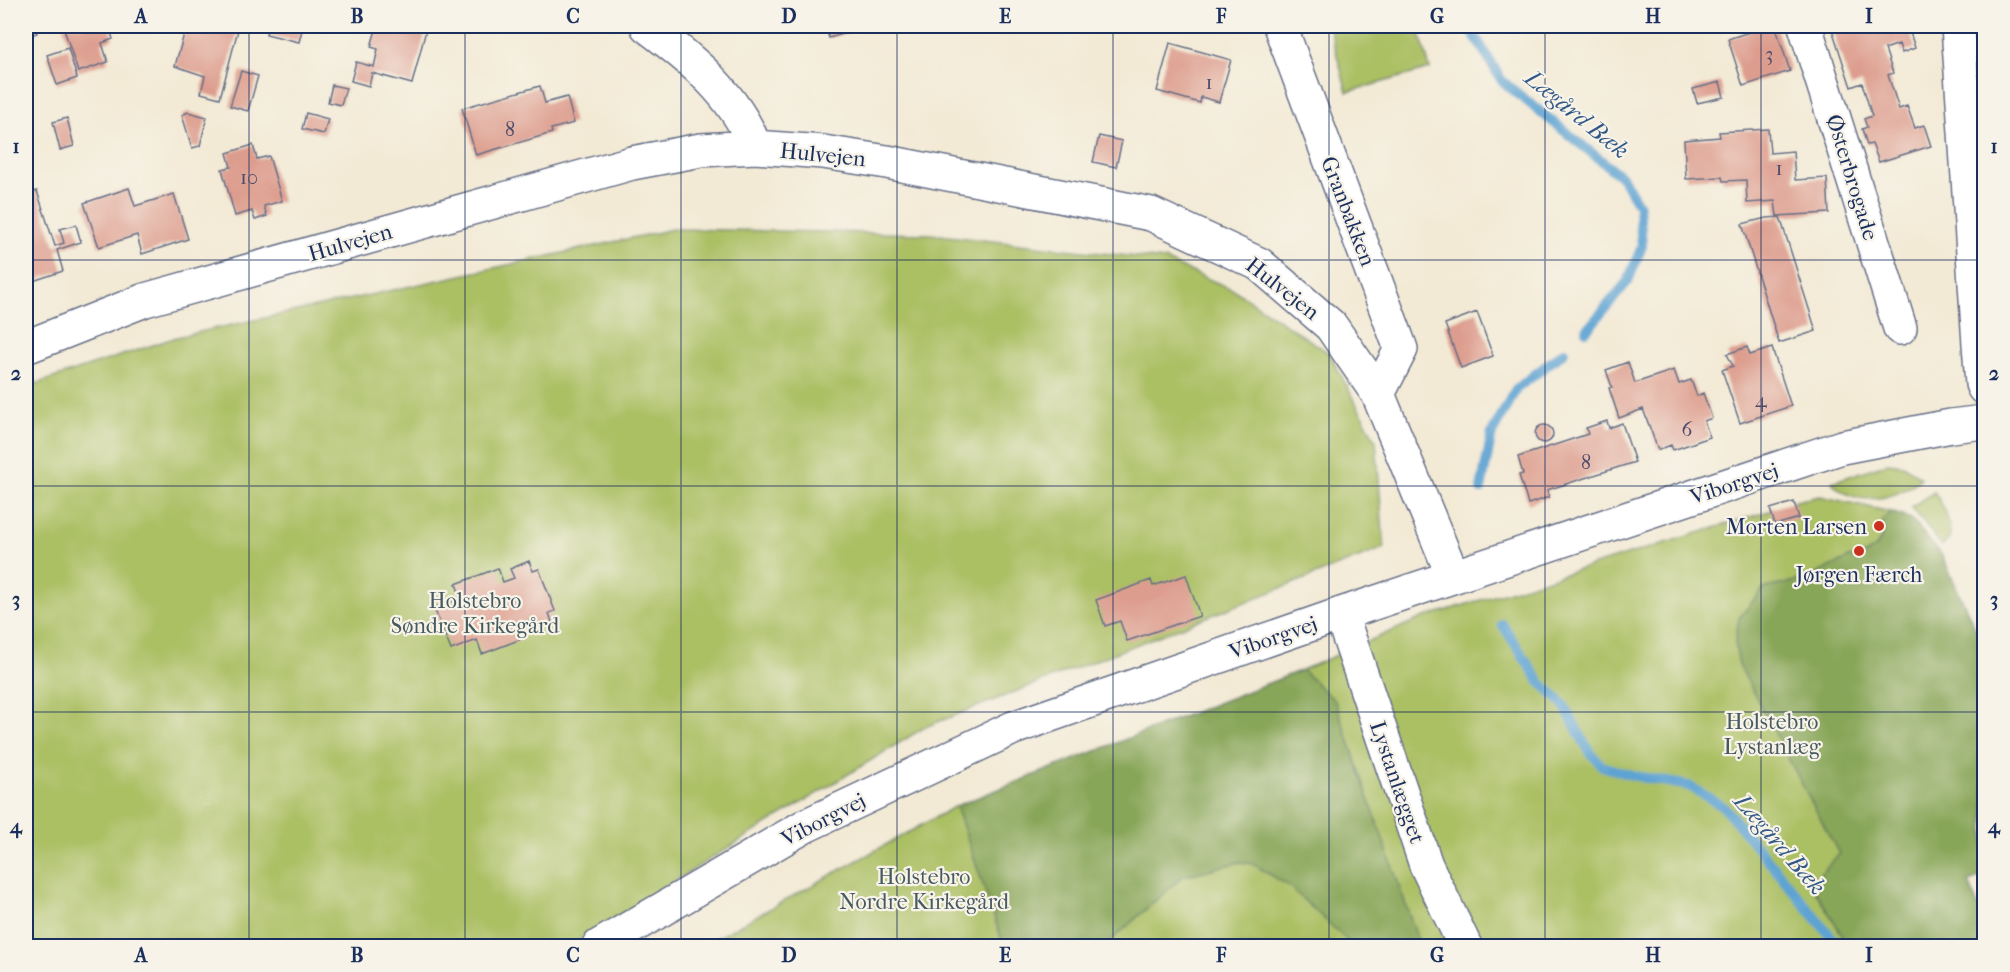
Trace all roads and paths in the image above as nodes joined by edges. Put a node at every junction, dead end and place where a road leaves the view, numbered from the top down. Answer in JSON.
{"nodes":[{"id":1,"x":647,"y":26,"type":"edge"},
{"id":2,"x":1280,"y":26,"type":"edge"},
{"id":3,"x":1805,"y":26,"type":"edge"},
{"id":4,"x":1958,"y":26,"type":"edge"},
{"id":5,"x":755,"y":147,"type":"junction"},
{"id":6,"x":1900,"y":328,"type":"dead end"},
{"id":7,"x":26,"y":347,"type":"edge"},
{"id":8,"x":1983,"y":386,"type":"edge"},
{"id":9,"x":1378,"y":394,"type":"junction"},
{"id":10,"x":1984,"y":422,"type":"edge"},
{"id":11,"x":1453,"y":576,"type":"junction"},
{"id":12,"x":1341,"y":614,"type":"junction"},
{"id":13,"x":599,"y":946,"type":"edge"},
{"id":14,"x":1465,"y":946,"type":"edge"}],
"edges":[{"from":1,"to":5,"type":"street"},
{"from":2,"to":9,"type":"street","name":"Granbakken"},
{"from":3,"to":6,"type":"street","name":"Østerbrogade"},
{"from":4,"to":8,"type":"street"},
{"from":5,"to":7,"type":"street","name":"Hulvejen"},
{"from":5,"to":9,"type":"street","name":"Hulvejen"},
{"from":9,"to":11,"type":"street","name":"Hulvejen"},
{"from":10,"to":11,"type":"street","name":"Viborgvej"},
{"from":11,"to":12,"type":"street","name":"Viborgvej"},
{"from":12,"to":13,"type":"street","name":"Viborgvej"},
{"from":12,"to":14,"type":"street","name":"Lystanlægget"}]}
